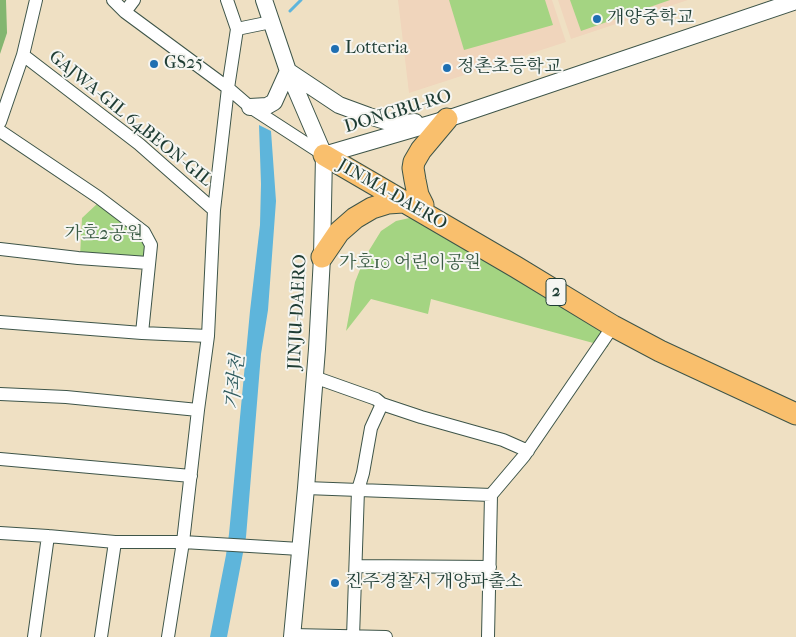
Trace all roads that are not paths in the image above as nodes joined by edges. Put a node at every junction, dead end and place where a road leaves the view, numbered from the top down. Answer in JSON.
{"nodes":[{"id":1,"x":36,"y":0,"type":"edge"},
{"id":2,"x":113,"y":0,"type":"edge"},
{"id":3,"x":134,"y":0,"type":"edge"},
{"id":4,"x":227,"y":0,"type":"edge"},
{"id":5,"x":264,"y":0,"type":"edge"},
{"id":6,"x":796,"y":0,"type":"edge"},
{"id":7,"x":125,"y":12,"type":"junction"},
{"id":8,"x":271,"y":22,"type":"junction"},
{"id":9,"x":237,"y":29,"type":"junction"},
{"id":10,"x":23,"y":55,"type":"junction"},
{"id":11,"x":288,"y":71,"type":"junction"},
{"id":12,"x":228,"y":88,"type":"junction"},
{"id":13,"x":250,"y":107,"type":"junction"},
{"id":14,"x":447,"y":119,"type":"junction"},
{"id":15,"x":0,"y":122,"type":"edge"},
{"id":16,"x":0,"y":131,"type":"edge"},
{"id":17,"x":324,"y":155,"type":"junction"},
{"id":18,"x":413,"y":204,"type":"junction"},
{"id":19,"x":214,"y":210,"type":"junction"},
{"id":20,"x":0,"y":249,"type":"edge"},
{"id":21,"x":322,"y":258,"type":"junction"},
{"id":22,"x":148,"y":263,"type":"junction"},
{"id":23,"x":0,"y":322,"type":"edge"},
{"id":24,"x":613,"y":326,"type":"junction"},
{"id":25,"x":142,"y":333,"type":"junction"},
{"id":26,"x":208,"y":336,"type":"junction"},
{"id":27,"x":314,"y":377,"type":"junction"},
{"id":28,"x":0,"y":394,"type":"edge"},
{"id":29,"x":796,"y":398,"type":"edge"},
{"id":30,"x":382,"y":404,"type":"junction"},
{"id":31,"x":198,"y":410,"type":"junction"},
{"id":32,"x":796,"y":414,"type":"edge"},
{"id":33,"x":528,"y":451,"type":"junction"},
{"id":34,"x":0,"y":458,"type":"edge"},
{"id":35,"x":191,"y":476,"type":"junction"},
{"id":36,"x":306,"y":488,"type":"junction"},
{"id":37,"x":358,"y":490,"type":"junction"},
{"id":38,"x":491,"y":495,"type":"junction"},
{"id":39,"x":0,"y":533,"type":"edge"},
{"id":40,"x":48,"y":536,"type":"junction"},
{"id":41,"x":115,"y":542,"type":"junction"},
{"id":42,"x":183,"y":542,"type":"junction"},
{"id":43,"x":300,"y":550,"type":"junction"},
{"id":44,"x":356,"y":566,"type":"junction"},
{"id":45,"x":490,"y":567,"type":"junction"},
{"id":46,"x":102,"y":631,"type":"edge"},
{"id":47,"x":168,"y":636,"type":"edge"},
{"id":48,"x":292,"y":636,"type":"edge"},
{"id":49,"x":34,"y":637,"type":"edge"},
{"id":50,"x":353,"y":637,"type":"edge"},
{"id":51,"x":386,"y":637,"type":"edge"},
{"id":52,"x":488,"y":637,"type":"edge"}],
"edges":[{"from":1,"to":10,"type":"street"},
{"from":2,"to":7,"type":"street"},
{"from":3,"to":7,"type":"street"},
{"from":4,"to":9,"type":"street"},
{"from":5,"to":8,"type":"street","name":"JINJU-DAERO"},
{"from":6,"to":14,"type":"street","name":"DONGBU-RO"},
{"from":7,"to":12,"type":"street"},
{"from":8,"to":9,"type":"street"},
{"from":8,"to":11,"type":"street","name":"JINJU-DAERO"},
{"from":9,"to":12,"type":"street"},
{"from":10,"to":15,"type":"street"},
{"from":10,"to":19,"type":"street","name":"GAJWA-GIL 64BEON-GIL"},
{"from":11,"to":13,"type":"street"},
{"from":11,"to":14,"type":"street"},
{"from":11,"to":17,"type":"street","name":"JINJU-DAERO"},
{"from":12,"to":13,"type":"street"},
{"from":12,"to":19,"type":"street"},
{"from":13,"to":17,"type":"street"},
{"from":14,"to":17,"type":"street","name":"DONGBU-RO"},
{"from":14,"to":18,"type":"highway"},
{"from":16,"to":22,"type":"street"},
{"from":17,"to":18,"type":"highway","name":"JINMA-DAERO","number":"2"},
{"from":17,"to":21,"type":"street","name":"JINJU-DAERO"},
{"from":18,"to":21,"type":"highway"},
{"from":18,"to":24,"type":"highway","name":"JINMA-DAERO","number":"2"},
{"from":18,"to":29,"type":"highway","name":"JINMA-DAERO","number":"2"},
{"from":19,"to":26,"type":"street"},
{"from":20,"to":22,"type":"street"},
{"from":21,"to":27,"type":"street","name":"JINJU-DAERO"},
{"from":22,"to":25,"type":"street"},
{"from":23,"to":25,"type":"street"},
{"from":24,"to":32,"type":"highway","name":"JINMA-DAERO","number":"2"},
{"from":24,"to":33,"type":"street"},
{"from":25,"to":26,"type":"street"},
{"from":26,"to":31,"type":"street"},
{"from":27,"to":30,"type":"street"},
{"from":27,"to":36,"type":"street","name":"JINJU-DAERO"},
{"from":28,"to":31,"type":"street"},
{"from":30,"to":33,"type":"street"},
{"from":30,"to":37,"type":"street"},
{"from":31,"to":35,"type":"street"},
{"from":33,"to":38,"type":"street"},
{"from":34,"to":35,"type":"street"},
{"from":35,"to":42,"type":"street"},
{"from":36,"to":37,"type":"street"},
{"from":36,"to":43,"type":"street","name":"JINJU-DAERO"},
{"from":37,"to":38,"type":"street"},
{"from":37,"to":44,"type":"street"},
{"from":38,"to":45,"type":"street"},
{"from":39,"to":40,"type":"street"},
{"from":40,"to":41,"type":"street"},
{"from":40,"to":49,"type":"street"},
{"from":41,"to":42,"type":"street"},
{"from":41,"to":46,"type":"street"},
{"from":42,"to":43,"type":"street"},
{"from":42,"to":47,"type":"street"},
{"from":43,"to":48,"type":"street","name":"JINJU-DAERO"},
{"from":44,"to":45,"type":"street"},
{"from":44,"to":50,"type":"street"},
{"from":45,"to":52,"type":"street"},
{"from":48,"to":50,"type":"street"},
{"from":50,"to":51,"type":"street"}]}
